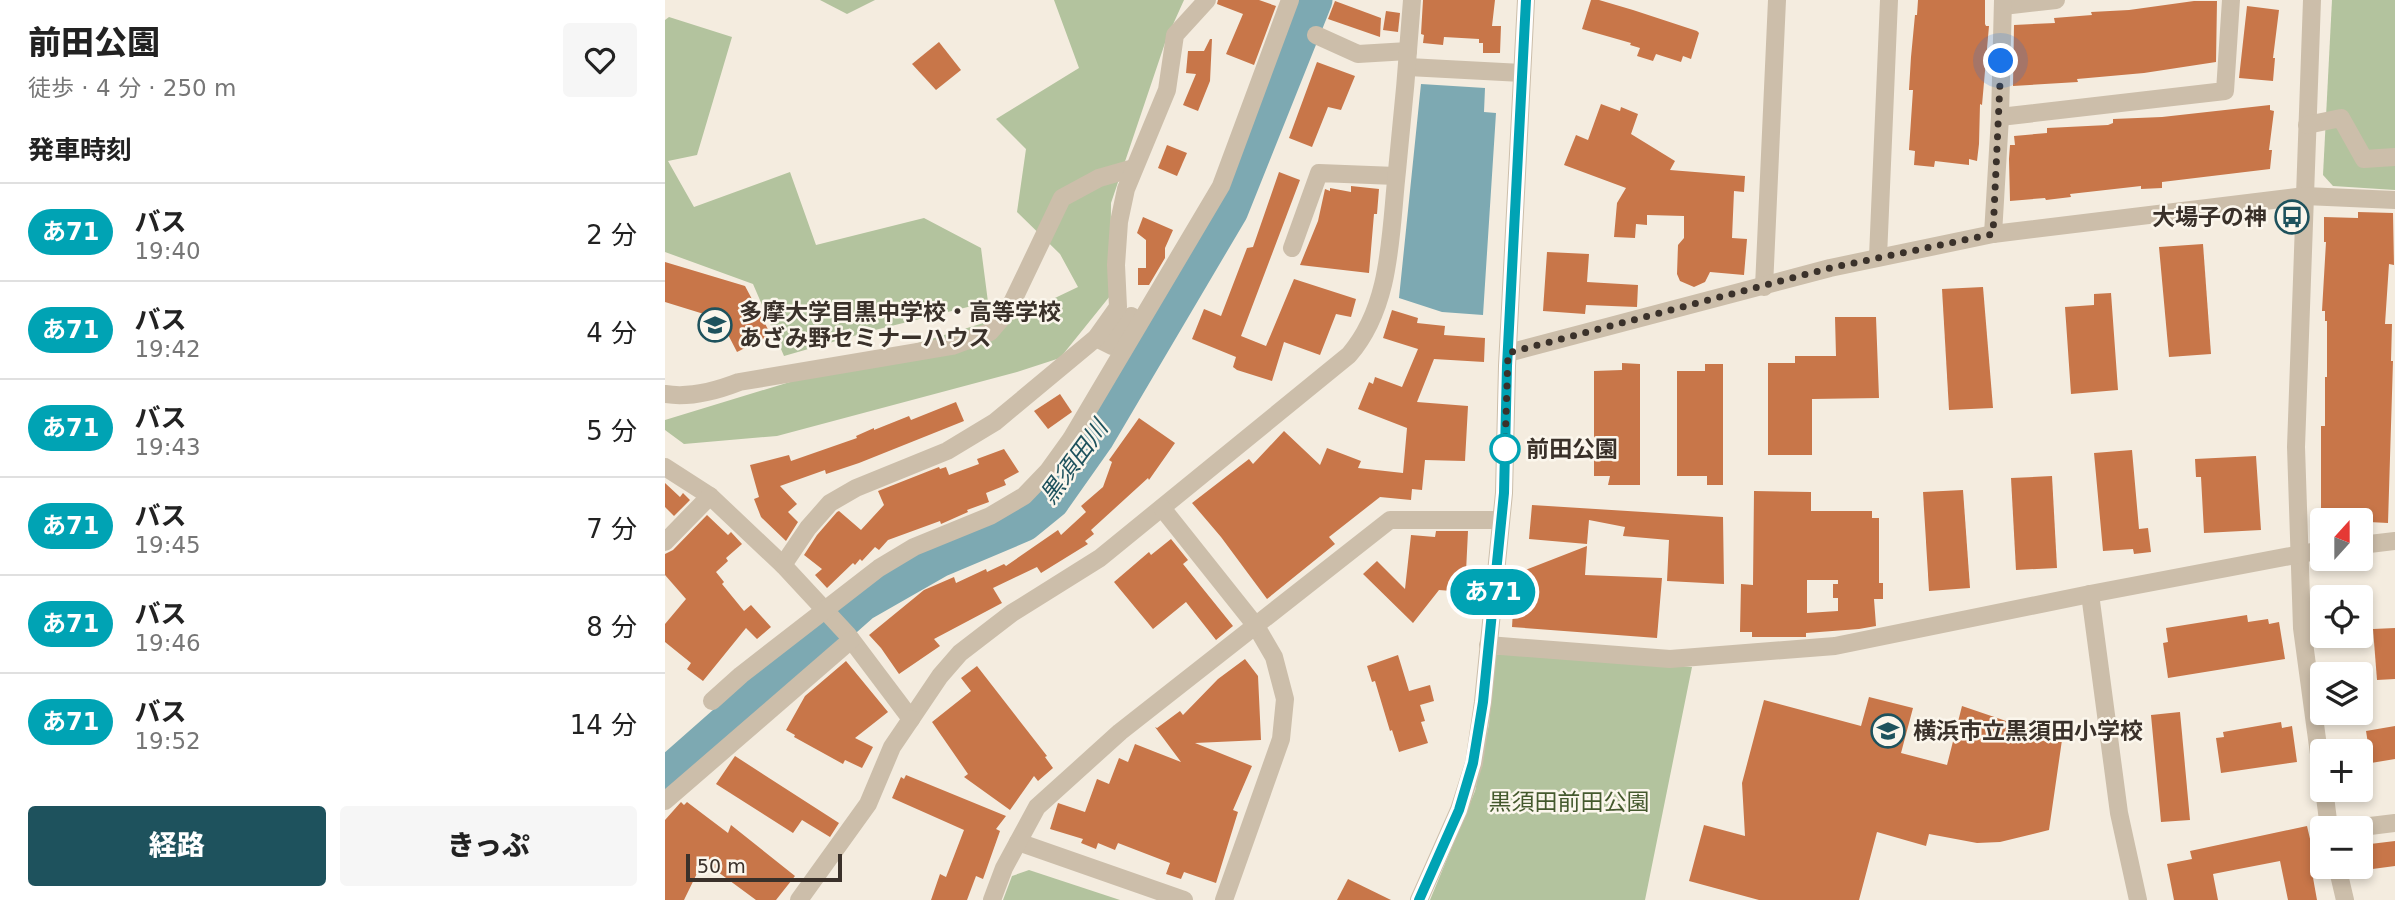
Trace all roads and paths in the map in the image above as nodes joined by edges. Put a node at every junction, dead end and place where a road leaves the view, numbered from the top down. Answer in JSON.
{"nodes":[{"id":1,"x":1207,"y":0,"type":"edge"},
{"id":2,"x":1290,"y":0,"type":"edge"},
{"id":3,"x":1412,"y":0,"type":"edge"},
{"id":4,"x":1526,"y":0,"type":"edge"},
{"id":5,"x":1777,"y":0,"type":"edge"},
{"id":6,"x":1889,"y":0,"type":"edge"},
{"id":7,"x":2056,"y":0,"type":"edge"},
{"id":8,"x":2231,"y":0,"type":"edge"},
{"id":9,"x":2312,"y":0,"type":"edge"},
{"id":10,"x":2003,"y":3,"type":"edge"},
{"id":11,"x":1316,"y":35,"type":"dead end"},
{"id":12,"x":1408,"y":59,"type":"junction"},
{"id":13,"x":1522,"y":73,"type":"junction"},
{"id":14,"x":2000,"y":117,"type":"junction"},
{"id":15,"x":2307,"y":125,"type":"junction"},
{"id":16,"x":2395,"y":157,"type":"edge"},
{"id":17,"x":1134,"y":168,"type":"junction"},
{"id":18,"x":1397,"y":176,"type":"junction"},
{"id":19,"x":2305,"y":196,"type":"junction"},
{"id":20,"x":2395,"y":200,"type":"edge"},
{"id":21,"x":1993,"y":234,"type":"junction"},
{"id":22,"x":1291,"y":248,"type":"dead end"},
{"id":23,"x":1878,"y":257,"type":"junction"},
{"id":24,"x":1764,"y":287,"type":"junction"},
{"id":25,"x":1141,"y":322,"type":"junction"},
{"id":26,"x":1096,"y":338,"type":"junction"},
{"id":27,"x":1508,"y":353,"type":"junction"},
{"id":28,"x":665,"y":394,"type":"edge"},
{"id":29,"x":665,"y":467,"type":"edge"},
{"id":30,"x":710,"y":496,"type":"junction"},
{"id":31,"x":1162,"y":508,"type":"junction"},
{"id":32,"x":1500,"y":520,"type":"junction"},
{"id":33,"x":2395,"y":541,"type":"edge"},
{"id":34,"x":665,"y":542,"type":"edge"},
{"id":35,"x":2373,"y":544,"type":"edge"},
{"id":36,"x":2310,"y":551,"type":"edge"},
{"id":37,"x":2299,"y":552,"type":"junction"},
{"id":38,"x":783,"y":565,"type":"junction"},
{"id":39,"x":2089,"y":594,"type":"junction"},
{"id":40,"x":825,"y":610,"type":"junction"},
{"id":41,"x":1256,"y":626,"type":"junction"},
{"id":42,"x":849,"y":637,"type":"junction"},
{"id":43,"x":1488,"y":645,"type":"junction"},
{"id":44,"x":712,"y":701,"type":"dead end"},
{"id":45,"x":911,"y":719,"type":"junction"},
{"id":46,"x":2317,"y":739,"type":"edge"},
{"id":47,"x":665,"y":801,"type":"edge"},
{"id":48,"x":2395,"y":823,"type":"edge"},
{"id":49,"x":2373,"y":826,"type":"edge"},
{"id":50,"x":1018,"y":842,"type":"junction"},
{"id":51,"x":2340,"y":879,"type":"edge"},
{"id":52,"x":799,"y":900,"type":"edge"},
{"id":53,"x":992,"y":900,"type":"edge"},
{"id":54,"x":1184,"y":900,"type":"edge"},
{"id":55,"x":1224,"y":900,"type":"edge"},
{"id":56,"x":1419,"y":900,"type":"edge"},
{"id":57,"x":2138,"y":900,"type":"edge"},
{"id":58,"x":2345,"y":900,"type":"edge"}],
"edges":[{"from":1,"to":17,"type":"street"},
{"from":2,"to":25,"type":"street"},
{"from":3,"to":12,"type":"street"},
{"from":4,"to":13,"type":"street"},
{"from":5,"to":24,"type":"street"},
{"from":6,"to":23,"type":"street"},
{"from":7,"to":10,"type":"street"},
{"from":8,"to":14,"type":"street"},
{"from":9,"to":15,"type":"street"},
{"from":10,"to":14,"type":"street"},
{"from":11,"to":12,"type":"street"},
{"from":12,"to":13,"type":"street"},
{"from":12,"to":18,"type":"street"},
{"from":13,"to":27,"type":"street"},
{"from":14,"to":21,"type":"street"},
{"from":15,"to":16,"type":"street"},
{"from":15,"to":19,"type":"street"},
{"from":17,"to":26,"type":"street"},
{"from":17,"to":28,"type":"street"},
{"from":18,"to":22,"type":"street"},
{"from":18,"to":31,"type":"street"},
{"from":19,"to":20,"type":"street"},
{"from":19,"to":21,"type":"street"},
{"from":19,"to":37,"type":"street"},
{"from":21,"to":23,"type":"street"},
{"from":23,"to":24,"type":"street"},
{"from":24,"to":27,"type":"street"},
{"from":25,"to":26,"type":"street"},
{"from":25,"to":40,"type":"street"},
{"from":26,"to":38,"type":"street"},
{"from":27,"to":32,"type":"street"},
{"from":29,"to":30,"type":"street"},
{"from":30,"to":34,"type":"street"},
{"from":30,"to":38,"type":"street"},
{"from":31,"to":41,"type":"street"},
{"from":31,"to":45,"type":"street"},
{"from":32,"to":41,"type":"street"},
{"from":32,"to":43,"type":"street"},
{"from":33,"to":35,"type":"street"},
{"from":36,"to":37,"type":"street"},
{"from":37,"to":39,"type":"street"},
{"from":37,"to":46,"type":"street"},
{"from":38,"to":40,"type":"street"},
{"from":39,"to":43,"type":"street"},
{"from":39,"to":57,"type":"street"},
{"from":40,"to":42,"type":"street"},
{"from":40,"to":44,"type":"street"},
{"from":41,"to":50,"type":"street"},
{"from":41,"to":55,"type":"street"},
{"from":42,"to":45,"type":"street"},
{"from":42,"to":47,"type":"street"},
{"from":43,"to":56,"type":"street"},
{"from":45,"to":52,"type":"street"},
{"from":48,"to":49,"type":"street"},
{"from":50,"to":53,"type":"street"},
{"from":50,"to":54,"type":"street"},
{"from":51,"to":58,"type":"street"}]}
